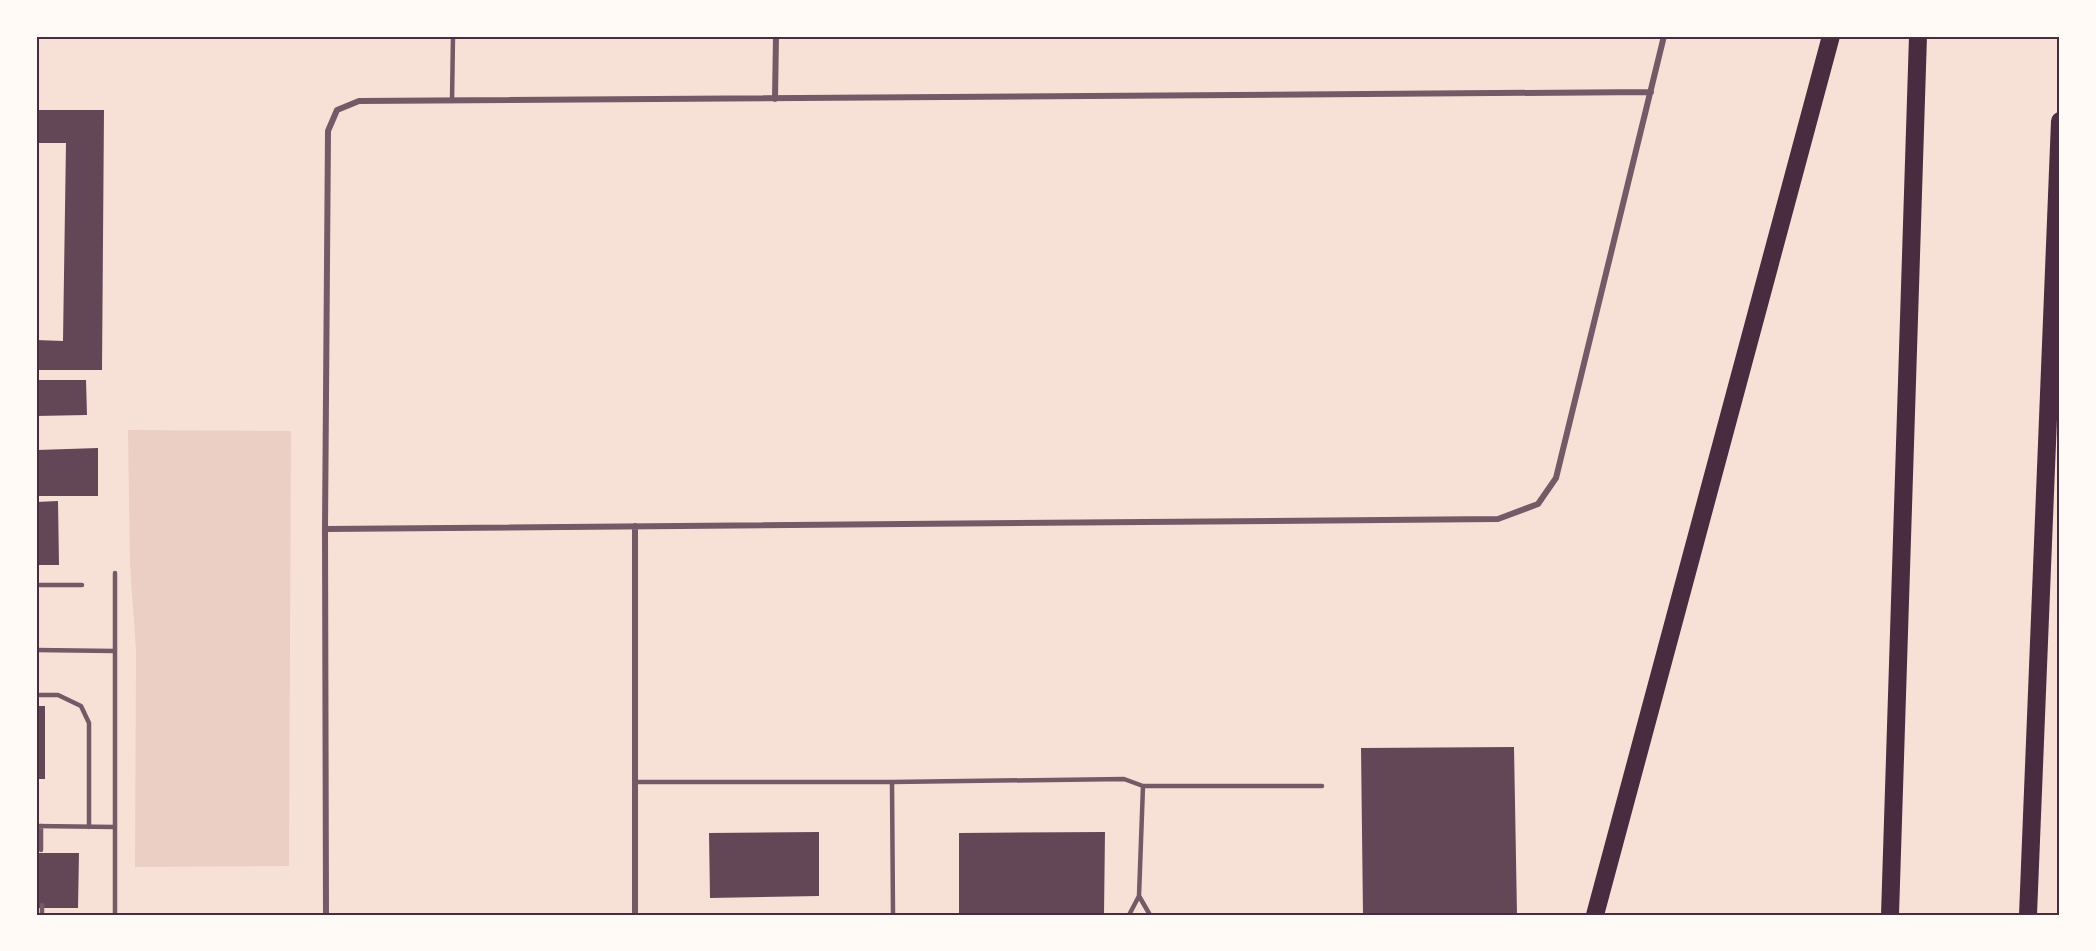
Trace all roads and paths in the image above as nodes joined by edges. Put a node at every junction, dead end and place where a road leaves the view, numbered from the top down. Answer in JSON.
{"nodes":[{"id":1,"x":453,"y":36,"type":"edge"},
{"id":2,"x":776,"y":36,"type":"edge"},
{"id":3,"x":1664,"y":36,"type":"edge"},
{"id":4,"x":1831,"y":36,"type":"edge"},
{"id":5,"x":1918,"y":36,"type":"edge"},
{"id":6,"x":1651,"y":92,"type":"junction"},
{"id":7,"x":775,"y":99,"type":"junction"},
{"id":8,"x":452,"y":101,"type":"junction"},
{"id":9,"x":2060,"y":121,"type":"edge"},
{"id":10,"x":635,"y":526,"type":"junction"},
{"id":11,"x":324,"y":529,"type":"junction"},
{"id":12,"x":115,"y":573,"type":"dead end"},
{"id":13,"x":36,"y":585,"type":"edge"},
{"id":14,"x":82,"y":585,"type":"dead end"},
{"id":15,"x":36,"y":650,"type":"edge"},
{"id":16,"x":115,"y":651,"type":"junction"},
{"id":17,"x":36,"y":695,"type":"edge"},
{"id":18,"x":635,"y":782,"type":"junction"},
{"id":19,"x":892,"y":782,"type":"junction"},
{"id":20,"x":1143,"y":786,"type":"junction"},
{"id":21,"x":1322,"y":786,"type":"dead end"},
{"id":22,"x":38,"y":826,"type":"edge"},
{"id":23,"x":89,"y":827,"type":"junction"},
{"id":24,"x":115,"y":827,"type":"junction"},
{"id":25,"x":41,"y":850,"type":"dead end"},
{"id":26,"x":1139,"y":896,"type":"junction"},
{"id":27,"x":42,"y":905,"type":"dead end"},
{"id":28,"x":42,"y":915,"type":"edge"},
{"id":29,"x":115,"y":915,"type":"edge"},
{"id":30,"x":326,"y":915,"type":"edge"},
{"id":31,"x":635,"y":915,"type":"edge"},
{"id":32,"x":893,"y":915,"type":"edge"},
{"id":33,"x":1129,"y":915,"type":"edge"},
{"id":34,"x":1150,"y":915,"type":"edge"},
{"id":35,"x":1595,"y":915,"type":"edge"},
{"id":36,"x":1890,"y":915,"type":"edge"},
{"id":37,"x":2028,"y":915,"type":"edge"}],
"edges":[{"from":1,"to":8,"type":"lane"},
{"from":2,"to":7,"type":"street"},
{"from":3,"to":6,"type":"street"},
{"from":4,"to":35,"type":"highway"},
{"from":5,"to":36,"type":"highway"},
{"from":6,"to":7,"type":"street"},
{"from":6,"to":10,"type":"street"},
{"from":7,"to":8,"type":"street"},
{"from":8,"to":11,"type":"street"},
{"from":9,"to":37,"type":"highway"},
{"from":10,"to":11,"type":"street"},
{"from":10,"to":18,"type":"street"},
{"from":11,"to":30,"type":"street"},
{"from":12,"to":16,"type":"lane"},
{"from":13,"to":14,"type":"lane"},
{"from":15,"to":16,"type":"lane"},
{"from":16,"to":24,"type":"lane"},
{"from":17,"to":23,"type":"lane"},
{"from":18,"to":19,"type":"lane"},
{"from":18,"to":31,"type":"street"},
{"from":19,"to":20,"type":"lane"},
{"from":19,"to":32,"type":"lane"},
{"from":20,"to":21,"type":"lane"},
{"from":20,"to":26,"type":"lane"},
{"from":22,"to":23,"type":"lane"},
{"from":22,"to":25,"type":"lane"},
{"from":23,"to":24,"type":"lane"},
{"from":24,"to":29,"type":"lane"},
{"from":26,"to":33,"type":"lane"},
{"from":26,"to":34,"type":"lane"},
{"from":27,"to":28,"type":"lane"}]}
